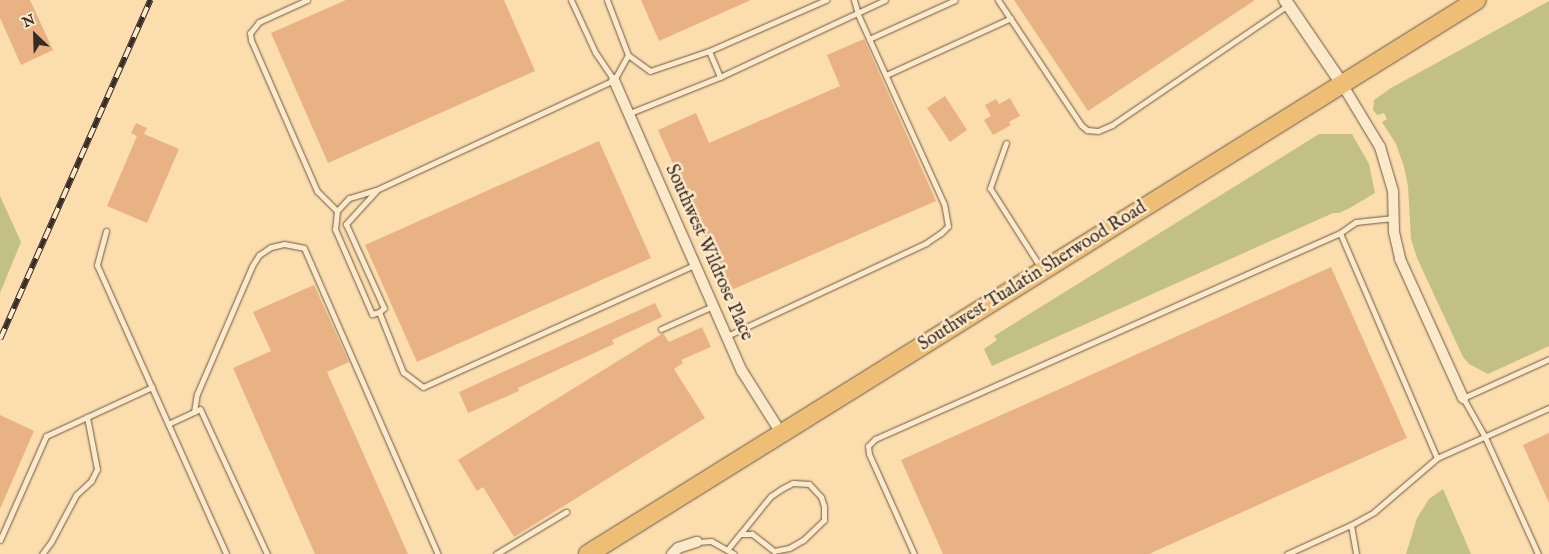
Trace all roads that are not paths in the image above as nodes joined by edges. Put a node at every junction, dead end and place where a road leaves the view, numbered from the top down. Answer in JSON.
{"nodes":[{"id":1,"x":307,"y":0,"type":"edge"},
{"id":2,"x":571,"y":0,"type":"edge"},
{"id":3,"x":607,"y":0,"type":"edge"},
{"id":4,"x":826,"y":0,"type":"edge"},
{"id":5,"x":854,"y":0,"type":"edge"},
{"id":6,"x":885,"y":0,"type":"edge"},
{"id":7,"x":956,"y":0,"type":"edge"},
{"id":8,"x":998,"y":0,"type":"edge"},
{"id":9,"x":1477,"y":0,"type":"edge"},
{"id":10,"x":1287,"y":3,"type":"edge"},
{"id":11,"x":858,"y":14,"type":"junction"},
{"id":12,"x":1011,"y":18,"type":"junction"},
{"id":13,"x":869,"y":39,"type":"junction"},
{"id":14,"x":709,"y":51,"type":"junction"},
{"id":15,"x":628,"y":55,"type":"junction"},
{"id":16,"x":886,"y":75,"type":"junction"},
{"id":17,"x":720,"y":77,"type":"junction"},
{"id":18,"x":614,"y":80,"type":"junction"},
{"id":19,"x":1342,"y":84,"type":"junction"},
{"id":20,"x":630,"y":113,"type":"junction"},
{"id":21,"x":1006,"y":143,"type":"dead end"},
{"id":22,"x":376,"y":190,"type":"junction"},
{"id":23,"x":337,"y":211,"type":"junction"},
{"id":24,"x":1394,"y":218,"type":"junction"},
{"id":25,"x":106,"y":231,"type":"dead end"},
{"id":26,"x":1340,"y":233,"type":"junction"},
{"id":27,"x":695,"y":264,"type":"junction"},
{"id":28,"x":1042,"y":271,"type":"junction"},
{"id":29,"x":713,"y":306,"type":"junction"},
{"id":30,"x":379,"y":312,"type":"junction"},
{"id":31,"x":661,"y":329,"type":"dead end"},
{"id":32,"x":727,"y":336,"type":"junction"},
{"id":33,"x":1549,"y":359,"type":"edge"},
{"id":34,"x":152,"y":387,"type":"junction"},
{"id":35,"x":1464,"y":398,"type":"junction"},
{"id":36,"x":1549,"y":408,"type":"edge"},
{"id":37,"x":194,"y":412,"type":"junction"},
{"id":38,"x":87,"y":417,"type":"junction"},
{"id":39,"x":168,"y":424,"type":"junction"},
{"id":40,"x":781,"y":433,"type":"junction"},
{"id":41,"x":1485,"y":437,"type":"junction"},
{"id":42,"x":1437,"y":458,"type":"junction"},
{"id":43,"x":566,"y":512,"type":"dead end"},
{"id":44,"x":1351,"y":525,"type":"junction"},
{"id":45,"x":740,"y":534,"type":"junction"},
{"id":46,"x":0,"y":540,"type":"edge"},
{"id":47,"x":697,"y":542,"type":"joint"},
{"id":48,"x":727,"y":550,"type":"junction"},
{"id":49,"x":42,"y":554,"type":"edge"},
{"id":50,"x":226,"y":554,"type":"edge"},
{"id":51,"x":268,"y":554,"type":"edge"},
{"id":52,"x":438,"y":554,"type":"edge"},
{"id":53,"x":496,"y":554,"type":"edge"},
{"id":54,"x":588,"y":554,"type":"edge"},
{"id":55,"x":672,"y":554,"type":"edge"},
{"id":56,"x":734,"y":554,"type":"edge"},
{"id":57,"x":914,"y":554,"type":"edge"},
{"id":58,"x":1287,"y":554,"type":"edge"},
{"id":59,"x":1356,"y":554,"type":"edge"},
{"id":60,"x":1538,"y":554,"type":"edge"}],
"edges":[{"from":1,"to":23,"type":"lane"},
{"from":2,"to":18,"type":"lane"},
{"from":3,"to":15,"type":"lane"},
{"from":4,"to":14,"type":"lane"},
{"from":5,"to":11,"type":"lane"},
{"from":6,"to":11,"type":"lane"},
{"from":7,"to":13,"type":"lane"},
{"from":8,"to":12,"type":"lane"},
{"from":9,"to":19,"type":"highway","name":"Southwest Tualatin Sherwood Road"},
{"from":10,"to":12,"type":"lane"},
{"from":10,"to":19,"type":"street"},
{"from":11,"to":13,"type":"lane"},
{"from":11,"to":17,"type":"lane"},
{"from":12,"to":16,"type":"lane"},
{"from":13,"to":16,"type":"lane"},
{"from":14,"to":15,"type":"lane"},
{"from":14,"to":17,"type":"lane"},
{"from":15,"to":18,"type":"lane"},
{"from":16,"to":32,"type":"lane"},
{"from":17,"to":20,"type":"lane"},
{"from":18,"to":20,"type":"street","name":"Southwest Wildrose Place"},
{"from":18,"to":22,"type":"lane"},
{"from":19,"to":24,"type":"street"},
{"from":19,"to":28,"type":"highway","name":"Southwest Tualatin Sherwood Road"},
{"from":20,"to":27,"type":"street","name":"Southwest Wildrose Place"},
{"from":21,"to":28,"type":"lane"},
{"from":22,"to":23,"type":"lane"},
{"from":22,"to":30,"type":"lane"},
{"from":23,"to":30,"type":"lane"},
{"from":24,"to":26,"type":"lane"},
{"from":24,"to":35,"type":"street"},
{"from":25,"to":34,"type":"lane"},
{"from":26,"to":42,"type":"lane"},
{"from":26,"to":57,"type":"lane"},
{"from":27,"to":29,"type":"street","name":"Southwest Wildrose Place"},
{"from":27,"to":30,"type":"lane"},
{"from":28,"to":40,"type":"highway","name":"Southwest Tualatin Sherwood Road"},
{"from":29,"to":31,"type":"lane"},
{"from":29,"to":32,"type":"street","name":"Southwest Wildrose Place"},
{"from":32,"to":40,"type":"street","name":"Southwest Wildrose Place"},
{"from":33,"to":35,"type":"lane"},
{"from":34,"to":38,"type":"lane"},
{"from":34,"to":39,"type":"lane"},
{"from":35,"to":41,"type":"lane"},
{"from":36,"to":41,"type":"lane"},
{"from":37,"to":39,"type":"lane"},
{"from":37,"to":51,"type":"lane"},
{"from":37,"to":52,"type":"lane"},
{"from":38,"to":46,"type":"lane"},
{"from":38,"to":49,"type":"lane"},
{"from":39,"to":50,"type":"lane"},
{"from":40,"to":54,"type":"highway","name":"Southwest Tualatin Sherwood Road"},
{"from":41,"to":42,"type":"lane"},
{"from":41,"to":60,"type":"lane"},
{"from":42,"to":44,"type":"lane"},
{"from":43,"to":53,"type":"lane"},
{"from":44,"to":58,"type":"lane"},
{"from":44,"to":59,"type":"lane"},
{"from":45,"to":45,"type":"lane"},
{"from":45,"to":48,"type":"lane"},
{"from":47,"to":48,"type":"lane"},
{"from":47,"to":55,"type":"street"},
{"from":48,"to":56,"type":"lane"}]}
